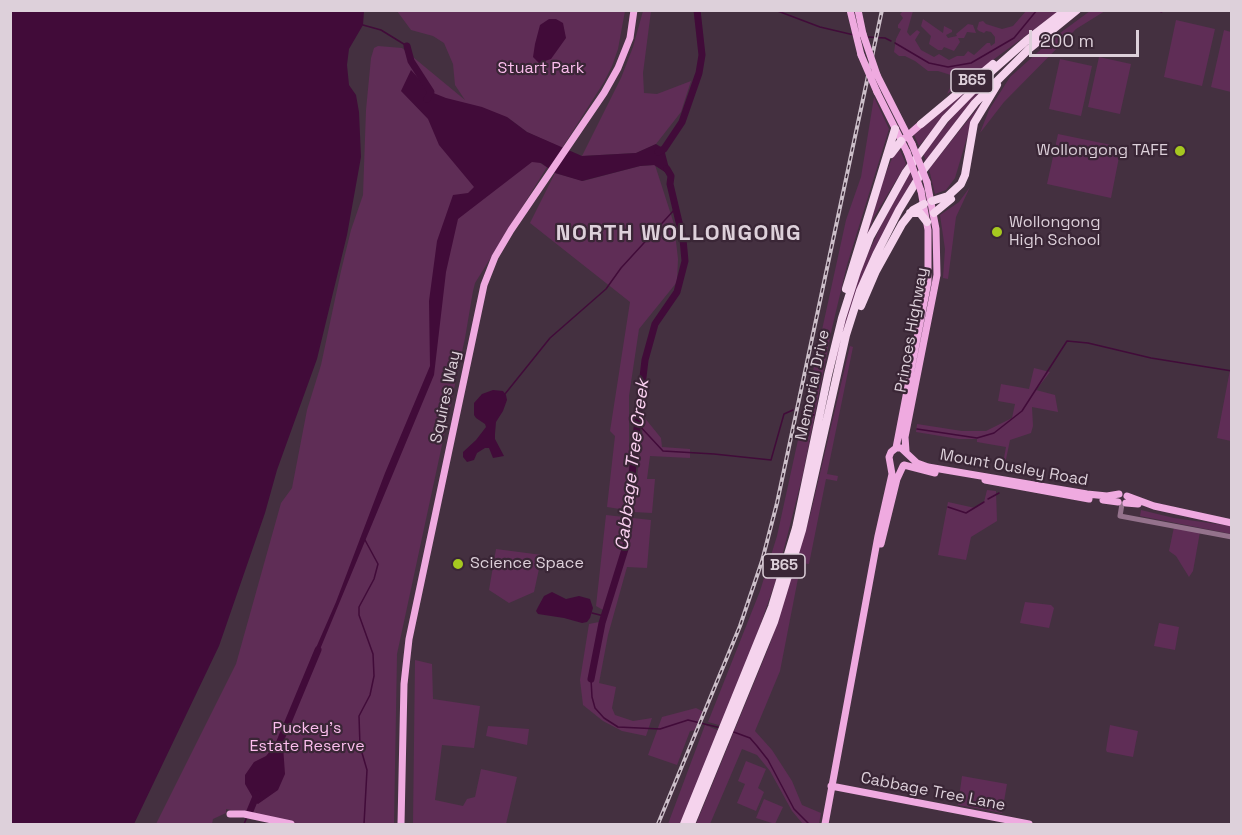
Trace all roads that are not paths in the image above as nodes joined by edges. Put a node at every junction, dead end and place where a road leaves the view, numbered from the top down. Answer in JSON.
{"nodes":[{"id":1,"x":850,"y":10,"type":"edge"},
{"id":2,"x":858,"y":10,"type":"edge"},
{"id":3,"x":1066,"y":10,"type":"edge"},
{"id":4,"x":1077,"y":10,"type":"edge"},
{"id":5,"x":634,"y":12,"type":"edge"},
{"id":6,"x":1026,"y":41,"type":"junction"},
{"id":7,"x":1016,"y":60,"type":"junction"},
{"id":8,"x":983,"y":107,"type":"junction"},
{"id":9,"x":899,"y":120,"type":"junction"},
{"id":10,"x":921,"y":124,"type":"junction"},
{"id":11,"x":896,"y":129,"type":"junction"},
{"id":12,"x":904,"y":138,"type":"junction"},
{"id":13,"x":883,"y":169,"type":"junction"},
{"id":14,"x":928,"y":202,"type":"junction"},
{"id":15,"x":910,"y":213,"type":"junction"},
{"id":16,"x":934,"y":213,"type":"junction"},
{"id":17,"x":927,"y":222,"type":"junction"},
{"id":18,"x":920,"y":324,"type":"junction"},
{"id":19,"x":928,"y":328,"type":"junction"},
{"id":20,"x":828,"y":375,"type":"junction"},
{"id":21,"x":834,"y":384,"type":"junction"},
{"id":22,"x":896,"y":448,"type":"junction"},
{"id":23,"x":907,"y":453,"type":"junction"},
{"id":24,"x":891,"y":463,"type":"junction"},
{"id":25,"x":904,"y":466,"type":"junction"},
{"id":26,"x":1123,"y":500,"type":"junction"},
{"id":27,"x":1232,"y":523,"type":"edge"},
{"id":28,"x":1232,"y":537,"type":"edge"},
{"id":29,"x":875,"y":557,"type":"junction"},
{"id":30,"x":733,"y":715,"type":"junction"},
{"id":31,"x":721,"y":745,"type":"junction"},
{"id":32,"x":831,"y":786,"type":"junction"},
{"id":33,"x":230,"y":814,"type":"dead end"},
{"id":34,"x":291,"y":825,"type":"edge"},
{"id":35,"x":401,"y":825,"type":"edge"},
{"id":36,"x":684,"y":825,"type":"edge"},
{"id":37,"x":691,"y":825,"type":"edge"},
{"id":38,"x":825,"y":825,"type":"edge"},
{"id":39,"x":1029,"y":825,"type":"edge"}],
"edges":[{"from":1,"to":11,"type":"main road","name":"Princes Highway","bridge":true},
{"from":2,"to":9,"type":"main road","name":"Princes Highway","bridge":true},
{"from":3,"to":6,"type":"highway","name":"Memorial Drive"},
{"from":4,"to":7,"type":"highway","name":"Memorial Drive"},
{"from":5,"to":35,"type":"main road","name":"Squires Way"},
{"from":6,"to":10,"type":"highway","number":"B65"},
{"from":6,"to":20,"type":"highway","name":"Memorial Drive"},
{"from":7,"to":8,"type":"highway","number":"B65"},
{"from":7,"to":21,"type":"highway","name":"Memorial Drive"},
{"from":8,"to":14,"type":"highway","number":"B65"},
{"from":8,"to":16,"type":"highway"},
{"from":9,"to":10,"type":"main road"},
{"from":9,"to":12,"type":"main road","name":"Princes Highway"},
{"from":10,"to":12,"type":"main road","number":"B65"},
{"from":11,"to":12,"type":"main road","name":"Princes Highway"},
{"from":11,"to":13,"type":"highway","number":"B65"},
{"from":12,"to":13,"type":"highway","number":"B65"},
{"from":12,"to":14,"type":"main road","name":"Princes Highway","bridge":true},
{"from":12,"to":14,"type":"main road","name":"Princes Highway","bridge":true},
{"from":13,"to":20,"type":"highway","number":"B65"},
{"from":14,"to":15,"type":"highway","number":"B65"},
{"from":14,"to":16,"type":"main road","name":"Princes Highway"},
{"from":14,"to":17,"type":"main road","name":"Princes Highway"},
{"from":15,"to":17,"type":"highway"},
{"from":15,"to":21,"type":"highway","number":"B65"},
{"from":16,"to":19,"type":"main road","name":"Princes Highway"},
{"from":17,"to":18,"type":"main road","name":"Princes Highway"},
{"from":18,"to":19,"type":"main road"},
{"from":18,"to":22,"type":"main road","name":"Princes Highway"},
{"from":19,"to":23,"type":"main road","name":"Princes Highway"},
{"from":20,"to":30,"type":"highway","name":"Memorial Drive","number":"B65"},
{"from":21,"to":30,"type":"highway","name":"Memorial Drive","number":"B65"},
{"from":22,"to":23,"type":"main road"},
{"from":22,"to":24,"type":"main road"},
{"from":23,"to":25,"type":"main road"},
{"from":23,"to":26,"type":"main road","name":"Mount Ousley Road"},
{"from":24,"to":25,"type":"main road"},
{"from":24,"to":29,"type":"main road"},
{"from":25,"to":26,"type":"main road","name":"Mount Ousley Road"},
{"from":25,"to":29,"type":"main road"},
{"from":26,"to":27,"type":"main road","name":"Mount Ousley Road"},
{"from":26,"to":28,"type":"street"},
{"from":29,"to":32,"type":"main road"},
{"from":30,"to":31,"type":"highway","name":"Memorial Drive","number":"B65"},
{"from":31,"to":36,"type":"highway","name":"Memorial Drive","number":"B65"},
{"from":31,"to":37,"type":"highway","name":"Memorial Drive","number":"B65"},
{"from":32,"to":38,"type":"main road"},
{"from":32,"to":39,"type":"main road","name":"Cabbage Tree Lane"},
{"from":33,"to":34,"type":"main road"}]}
